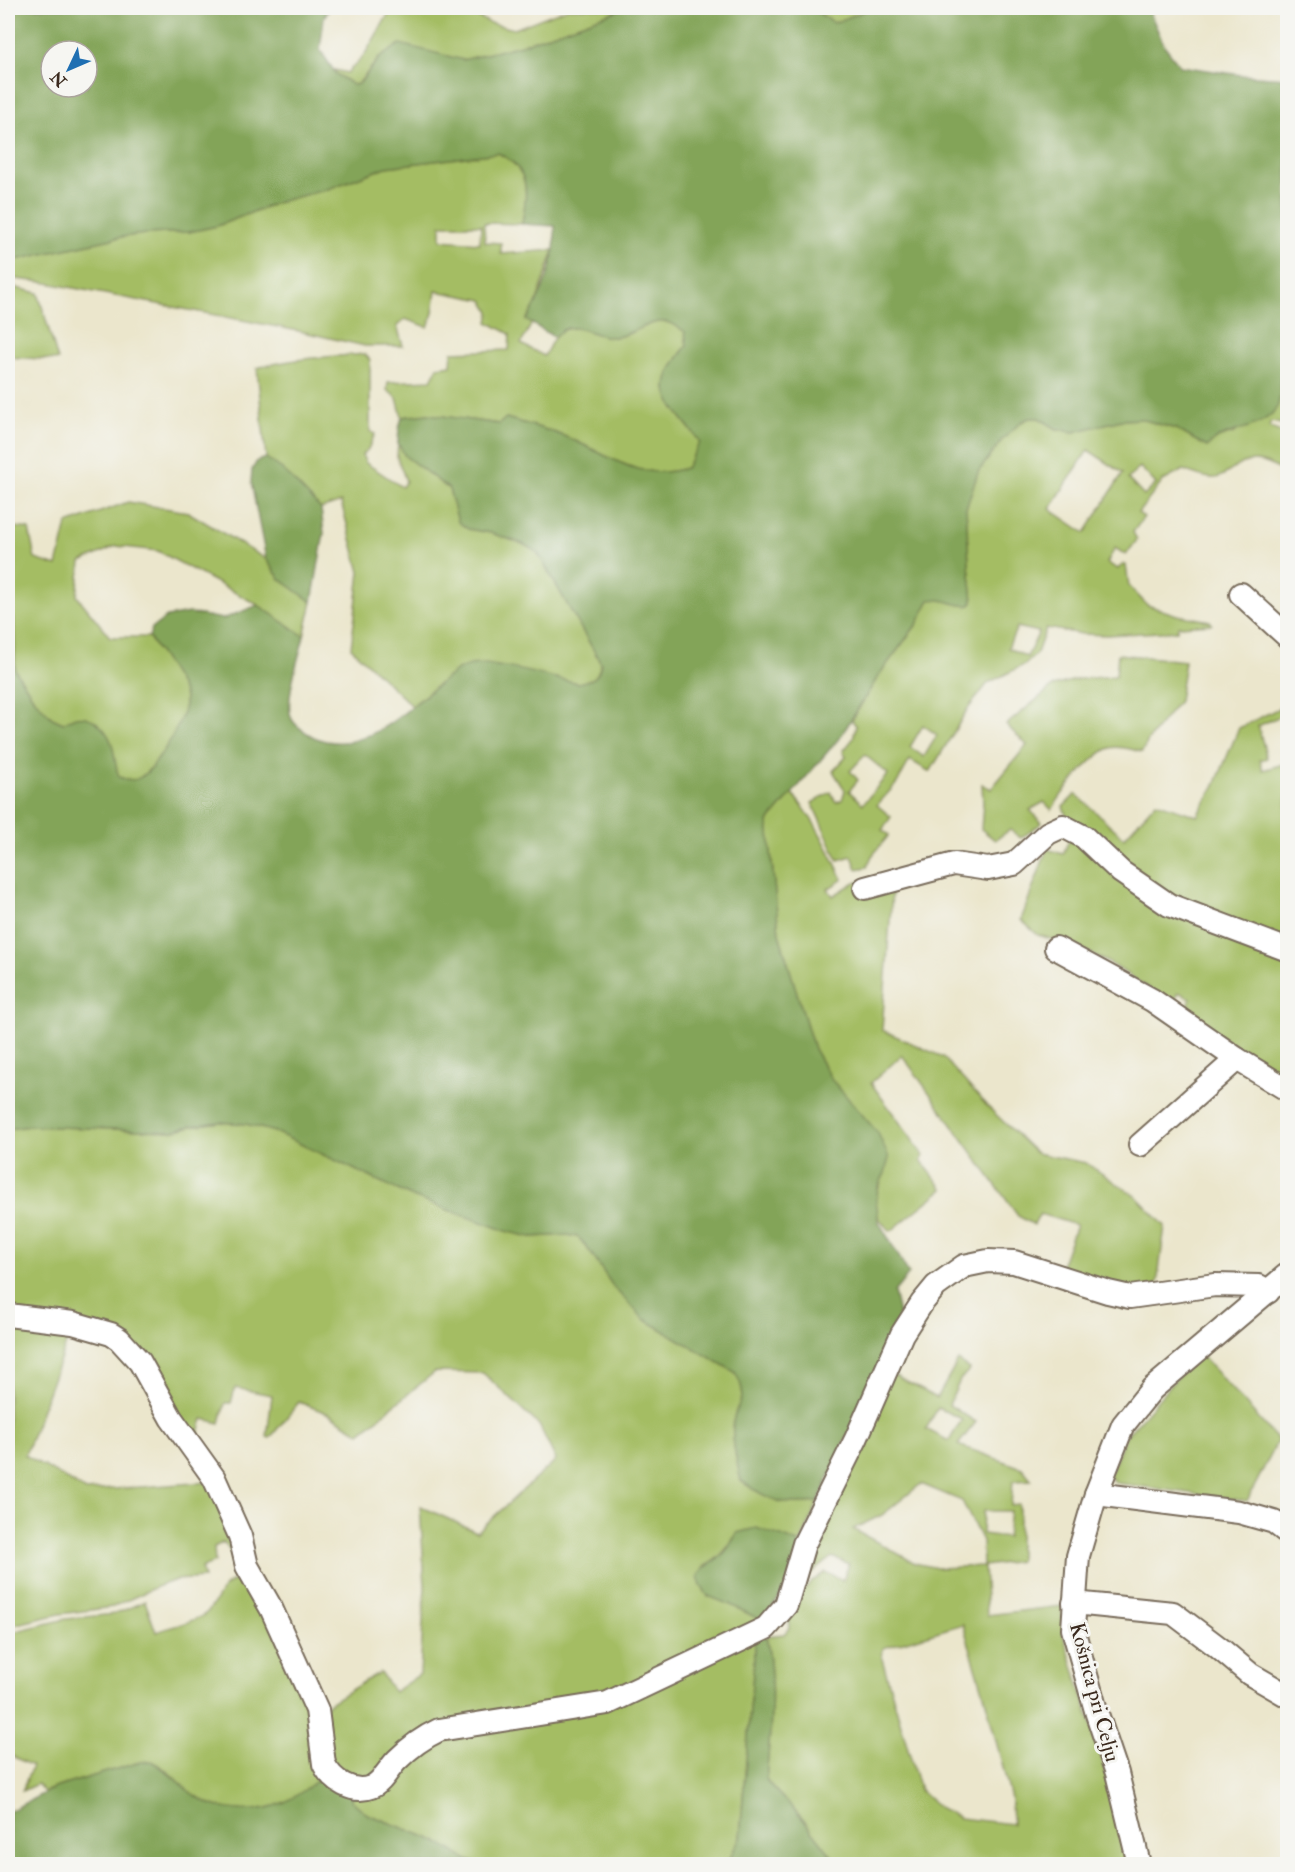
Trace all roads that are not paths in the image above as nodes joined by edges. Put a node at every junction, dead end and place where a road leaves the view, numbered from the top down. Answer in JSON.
{"nodes":[{"id":1,"x":1241,"y":594,"type":"dead end"},
{"id":2,"x":1287,"y":637,"type":"edge"},
{"id":3,"x":865,"y":888,"type":"dead end"},
{"id":4,"x":1056,"y":948,"type":"dead end"},
{"id":5,"x":1287,"y":950,"type":"edge"},
{"id":6,"x":1237,"y":1059,"type":"junction"},
{"id":7,"x":1287,"y":1090,"type":"edge"},
{"id":8,"x":1140,"y":1145,"type":"dead end"},
{"id":9,"x":1287,"y":1274,"type":"edge"},
{"id":10,"x":1268,"y":1292,"type":"junction"},
{"id":11,"x":8,"y":1315,"type":"edge"},
{"id":12,"x":1096,"y":1494,"type":"junction"},
{"id":13,"x":1283,"y":1522,"type":"edge"},
{"id":14,"x":1074,"y":1603,"type":"junction"},
{"id":15,"x":1287,"y":1696,"type":"edge"},
{"id":16,"x":1139,"y":1864,"type":"edge"}],
"edges":[{"from":1,"to":2,"type":"street"},
{"from":3,"to":5,"type":"street"},
{"from":4,"to":6,"type":"street"},
{"from":6,"to":7,"type":"street"},
{"from":6,"to":8,"type":"street"},
{"from":9,"to":10,"type":"street","name":"Košnica pri Celju"},
{"from":10,"to":11,"type":"street"},
{"from":10,"to":12,"type":"street","name":"Košnica pri Celju"},
{"from":12,"to":13,"type":"street"},
{"from":12,"to":14,"type":"street","name":"Košnica pri Celju"},
{"from":14,"to":15,"type":"street"},
{"from":14,"to":16,"type":"street","name":"Košnica pri Celju"}]}
